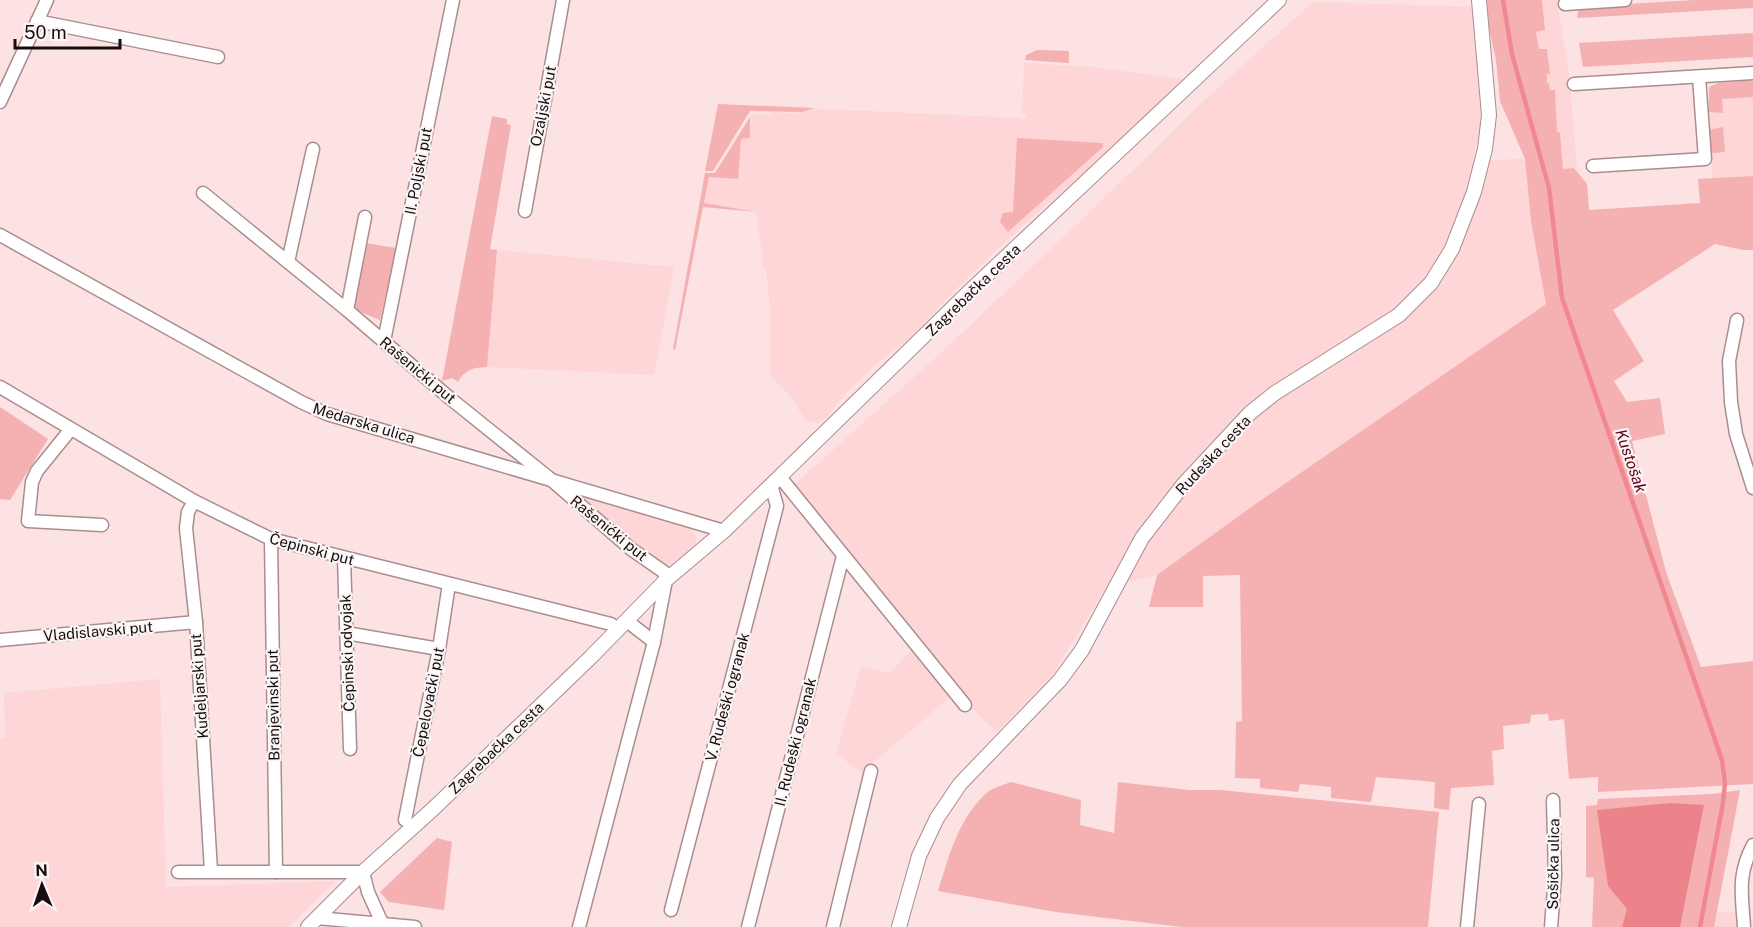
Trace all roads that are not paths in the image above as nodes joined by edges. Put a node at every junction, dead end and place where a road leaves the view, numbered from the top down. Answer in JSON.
{"nodes":[{"id":1,"x":47,"y":0,"type":"edge"},
{"id":2,"x":453,"y":0,"type":"edge"},
{"id":3,"x":562,"y":0,"type":"edge"},
{"id":4,"x":1279,"y":0,"type":"edge"},
{"id":5,"x":1479,"y":0,"type":"edge"},
{"id":6,"x":1625,"y":0,"type":"edge"},
{"id":7,"x":1565,"y":4,"type":"dead end"},
{"id":8,"x":37,"y":21,"type":"junction"},
{"id":9,"x":218,"y":57,"type":"dead end"},
{"id":10,"x":1753,"y":73,"type":"edge"},
{"id":11,"x":1700,"y":77,"type":"junction"},
{"id":12,"x":1574,"y":84,"type":"dead end"},
{"id":13,"x":0,"y":102,"type":"edge"},
{"id":14,"x":313,"y":149,"type":"dead end"},
{"id":15,"x":1593,"y":166,"type":"dead end"},
{"id":16,"x":203,"y":193,"type":"dead end"},
{"id":17,"x":525,"y":211,"type":"dead end"},
{"id":18,"x":365,"y":217,"type":"dead end"},
{"id":19,"x":0,"y":235,"type":"edge"},
{"id":20,"x":288,"y":262,"type":"junction"},
{"id":21,"x":347,"y":310,"type":"junction"},
{"id":22,"x":1737,"y":320,"type":"dead end"},
{"id":23,"x":384,"y":341,"type":"junction"},
{"id":24,"x":0,"y":387,"type":"edge"},
{"id":25,"x":71,"y":429,"type":"junction"},
{"id":26,"x":548,"y":477,"type":"junction"},
{"id":27,"x":775,"y":481,"type":"junction"},
{"id":28,"x":1752,"y":482,"type":"edge"},
{"id":29,"x":194,"y":501,"type":"junction"},
{"id":30,"x":102,"y":525,"type":"dead end"},
{"id":31,"x":724,"y":531,"type":"junction"},
{"id":32,"x":271,"y":539,"type":"junction"},
{"id":33,"x":843,"y":556,"type":"junction"},
{"id":34,"x":344,"y":558,"type":"junction"},
{"id":35,"x":666,"y":580,"type":"junction"},
{"id":36,"x":449,"y":584,"type":"junction"},
{"id":37,"x":195,"y":622,"type":"junction"},
{"id":38,"x":622,"y":626,"type":"junction"},
{"id":39,"x":346,"y":633,"type":"junction"},
{"id":40,"x":0,"y":640,"type":"edge"},
{"id":41,"x":654,"y":642,"type":"junction"},
{"id":42,"x":439,"y":649,"type":"junction"},
{"id":43,"x":965,"y":705,"type":"dead end"},
{"id":44,"x":350,"y":749,"type":"dead end"},
{"id":45,"x":871,"y":771,"type":"dead end"},
{"id":46,"x":1553,"y":800,"type":"dead end"},
{"id":47,"x":1479,"y":804,"type":"dead end"},
{"id":48,"x":405,"y":820,"type":"dead end"},
{"id":49,"x":1753,"y":844,"type":"edge"},
{"id":50,"x":211,"y":871,"type":"junction"},
{"id":51,"x":178,"y":872,"type":"dead end"},
{"id":52,"x":276,"y":872,"type":"junction"},
{"id":53,"x":363,"y":872,"type":"junction"},
{"id":54,"x":671,"y":910,"type":"dead end"},
{"id":55,"x":313,"y":923,"type":"edge"},
{"id":56,"x":382,"y":923,"type":"junction"},
{"id":57,"x":415,"y":927,"type":"edge"},
{"id":58,"x":579,"y":927,"type":"edge"},
{"id":59,"x":748,"y":927,"type":"edge"},
{"id":60,"x":833,"y":927,"type":"edge"},
{"id":61,"x":898,"y":927,"type":"edge"},
{"id":62,"x":1467,"y":927,"type":"edge"},
{"id":63,"x":1551,"y":927,"type":"edge"},
{"id":64,"x":1744,"y":927,"type":"edge"}],
"edges":[{"from":1,"to":8,"type":"street"},
{"from":2,"to":23,"type":"street","name":"II. Poljski put"},
{"from":3,"to":17,"type":"street","name":"Ozaljski put"},
{"from":4,"to":27,"type":"street","name":"Zagrebačka cesta"},
{"from":5,"to":61,"type":"street","name":"Rudeška cesta"},
{"from":6,"to":7,"type":"street"},
{"from":8,"to":9,"type":"street"},
{"from":8,"to":13,"type":"street"},
{"from":10,"to":11,"type":"street"},
{"from":11,"to":12,"type":"street"},
{"from":11,"to":15,"type":"street"},
{"from":14,"to":20,"type":"street"},
{"from":16,"to":20,"type":"street","name":"Rašenički put"},
{"from":18,"to":21,"type":"street"},
{"from":19,"to":26,"type":"street","name":"Medarska ulica"},
{"from":20,"to":21,"type":"street","name":"Rašenički put"},
{"from":21,"to":23,"type":"street","name":"Rašenički put"},
{"from":22,"to":28,"type":"street"},
{"from":23,"to":26,"type":"street","name":"Rašenički put"},
{"from":24,"to":25,"type":"street","name":"Čepinski put"},
{"from":25,"to":29,"type":"street","name":"Čepinski put"},
{"from":25,"to":30,"type":"street"},
{"from":26,"to":31,"type":"street","name":"Medarska ulica"},
{"from":26,"to":35,"type":"street","name":"Rašenićki put"},
{"from":27,"to":31,"type":"street","name":"Zagrebačka cesta"},
{"from":27,"to":33,"type":"street"},
{"from":27,"to":54,"type":"street","name":"V. Rudeški ogranak"},
{"from":29,"to":32,"type":"street","name":"Čepinski put"},
{"from":29,"to":37,"type":"street","name":"Kudeljarski put"},
{"from":31,"to":35,"type":"street","name":"Zagrebačka cesta"},
{"from":32,"to":34,"type":"street","name":"Čepinski put"},
{"from":32,"to":52,"type":"street","name":"Branjevinski put"},
{"from":33,"to":43,"type":"street"},
{"from":33,"to":59,"type":"street","name":"II. Rudeški ogranak"},
{"from":34,"to":36,"type":"street","name":"Čepinski put"},
{"from":34,"to":39,"type":"street","name":"Čepinski odvojak"},
{"from":35,"to":38,"type":"street","name":"Zagrebačka cesta"},
{"from":35,"to":41,"type":"street"},
{"from":36,"to":38,"type":"street","name":"Čepinski put"},
{"from":36,"to":42,"type":"street","name":"Čepelovački put"},
{"from":37,"to":40,"type":"street","name":"Vladislavski put"},
{"from":37,"to":50,"type":"street","name":"Kudeljarski put"},
{"from":38,"to":41,"type":"street"},
{"from":38,"to":53,"type":"street","name":"Zagrebačka cesta"},
{"from":39,"to":42,"type":"street"},
{"from":39,"to":44,"type":"street","name":"Čepinski odvojak"},
{"from":41,"to":58,"type":"street"},
{"from":42,"to":48,"type":"street","name":"Čepelovački put"},
{"from":45,"to":60,"type":"street"},
{"from":46,"to":63,"type":"street","name":"Sošička ulica"},
{"from":47,"to":62,"type":"street"},
{"from":49,"to":64,"type":"street"},
{"from":50,"to":51,"type":"street"},
{"from":50,"to":52,"type":"street"},
{"from":52,"to":53,"type":"street"},
{"from":53,"to":55,"type":"street","name":"Zagrebačka cesta"},
{"from":53,"to":56,"type":"street"},
{"from":55,"to":56,"type":"street","name":"Zagrebačka cesta"},
{"from":56,"to":57,"type":"street","name":"Zagrebačka cesta"}]}
